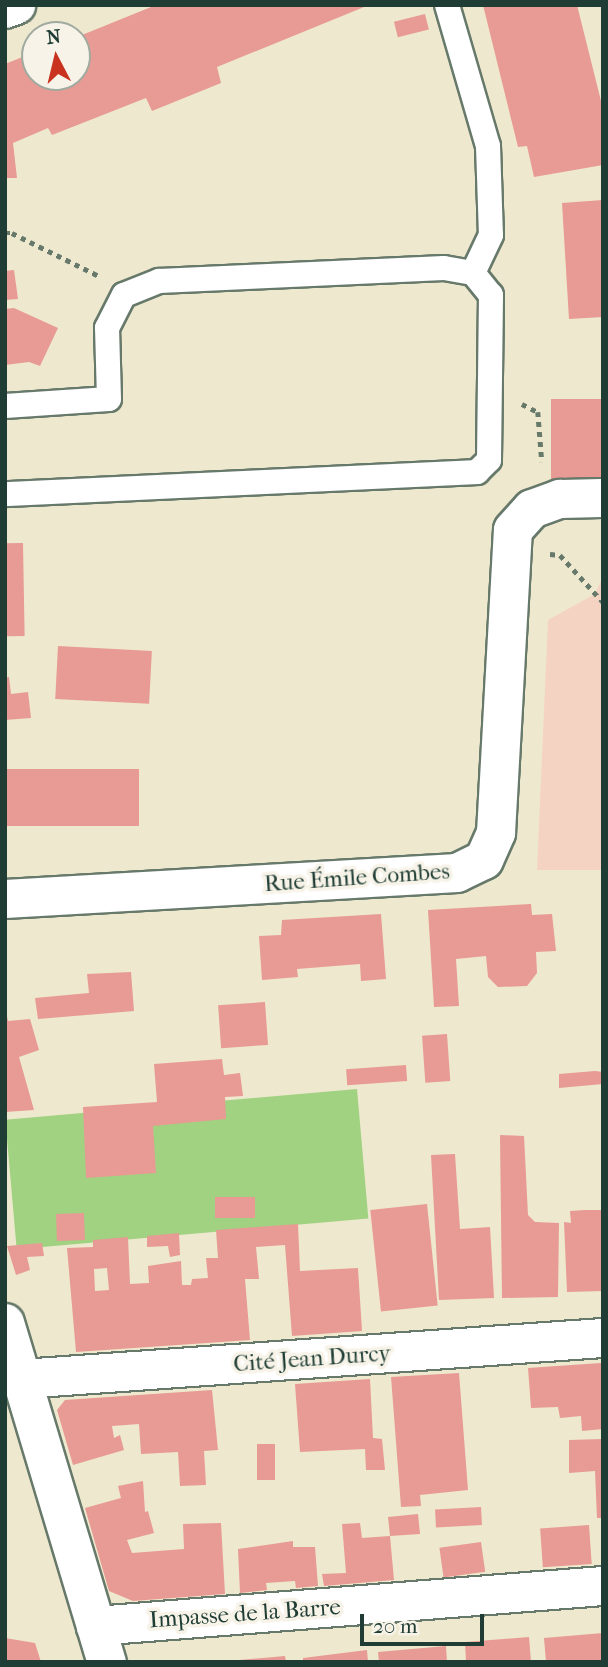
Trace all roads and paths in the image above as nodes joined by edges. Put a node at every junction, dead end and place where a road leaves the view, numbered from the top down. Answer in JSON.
{"nodes":[{"id":1,"x":16,"y":5,"type":"edge"},
{"id":2,"x":447,"y":5,"type":"edge"},
{"id":3,"x":5,"y":9,"type":"edge"},
{"id":4,"x":5,"y":233,"type":"edge"},
{"id":5,"x":473,"y":273,"type":"junction"},
{"id":6,"x":124,"y":295,"type":"junction"},
{"id":7,"x":490,"y":388,"type":"junction"},
{"id":8,"x":5,"y":406,"type":"edge"},
{"id":9,"x":5,"y":494,"type":"edge"},
{"id":10,"x":603,"y":498,"type":"edge"},
{"id":11,"x":544,"y":505,"type":"junction"},
{"id":12,"x":511,"y":553,"type":"junction"},
{"id":13,"x":603,"y":602,"type":"edge"},
{"id":14,"x":5,"y":900,"type":"edge"},
{"id":15,"x":5,"y":1323,"type":"edge"},
{"id":16,"x":603,"y":1338,"type":"edge"},
{"id":17,"x":22,"y":1379,"type":"junction"},
{"id":18,"x":603,"y":1586,"type":"edge"},
{"id":19,"x":96,"y":1626,"type":"junction"},
{"id":20,"x":107,"y":1662,"type":"edge"}],
"edges":[{"from":1,"to":3,"type":"street"},
{"from":2,"to":5,"type":"lane"},
{"from":4,"to":6,"type":"path"},
{"from":5,"to":6,"type":"lane"},
{"from":5,"to":7,"type":"lane"},
{"from":6,"to":8,"type":"lane"},
{"from":7,"to":9,"type":"lane"},
{"from":7,"to":11,"type":"path"},
{"from":10,"to":11,"type":"street","name":"Rue Émile Combes"},
{"from":11,"to":12,"type":"street","name":"Rue Émile Combes"},
{"from":12,"to":13,"type":"path"},
{"from":12,"to":14,"type":"street","name":"Rue Émile Combes"},
{"from":15,"to":17,"type":"street"},
{"from":16,"to":17,"type":"street","name":"Cité Jean Durcy"},
{"from":17,"to":19,"type":"street"},
{"from":18,"to":19,"type":"street","name":"Impasse de la Barre"},
{"from":19,"to":20,"type":"street"}]}
